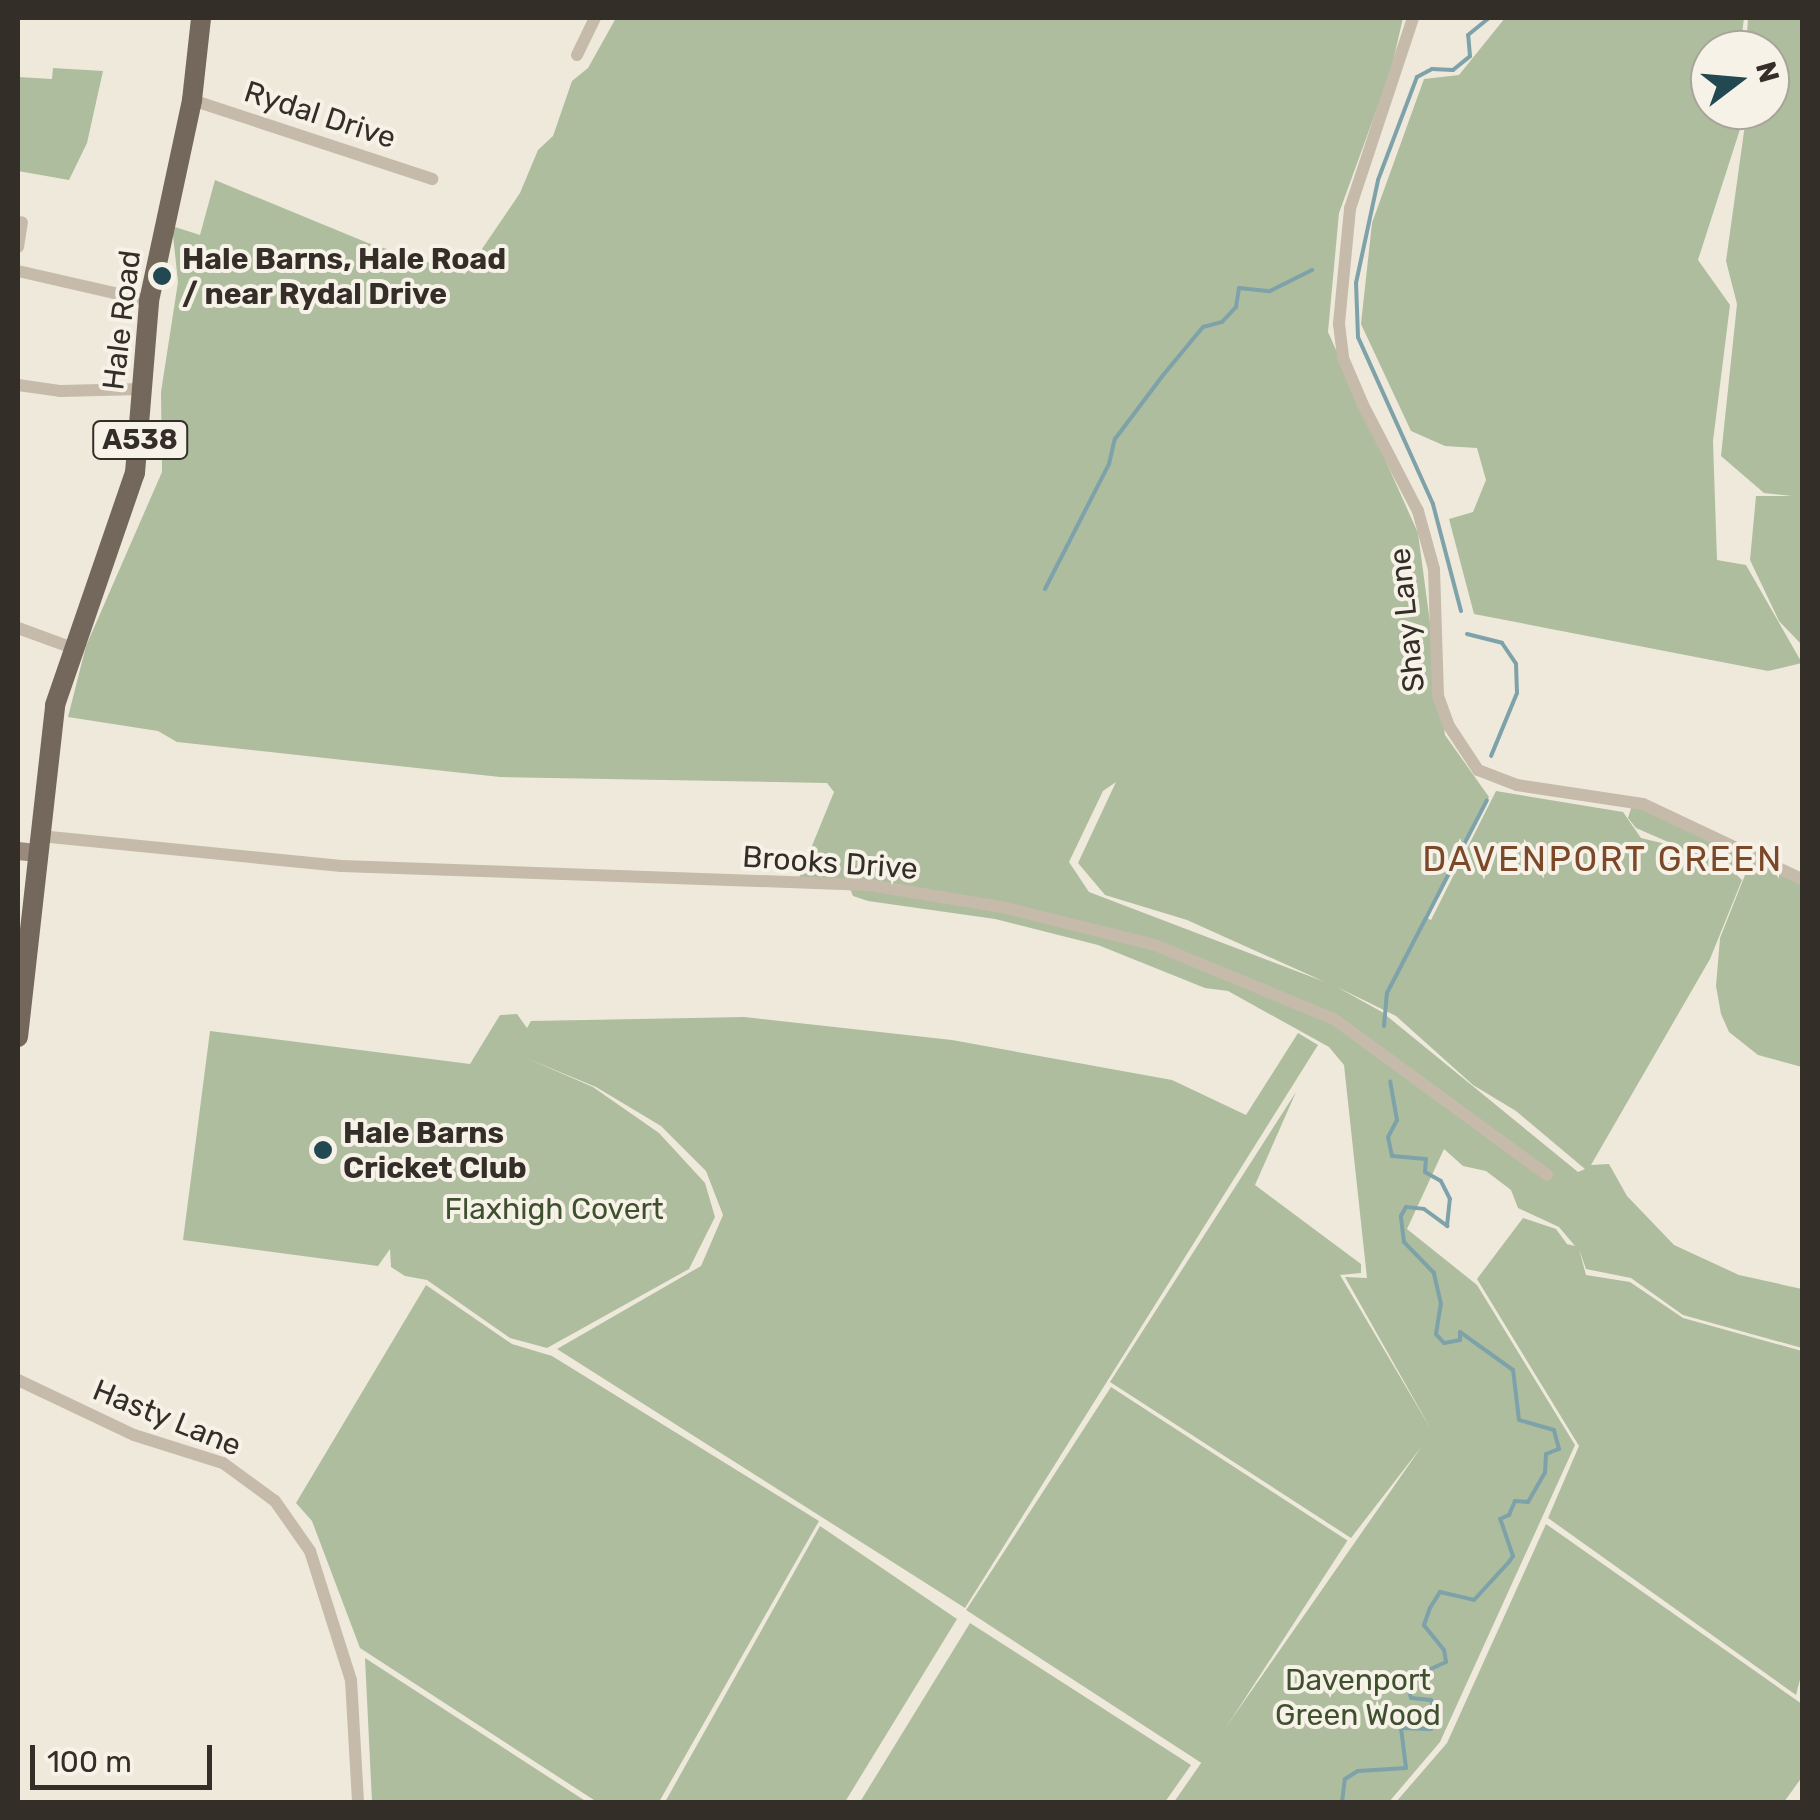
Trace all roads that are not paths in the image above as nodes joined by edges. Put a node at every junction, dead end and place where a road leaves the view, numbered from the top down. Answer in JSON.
{"nodes":[{"id":1,"x":201,"y":18,"type":"edge"},
{"id":2,"x":595,"y":18,"type":"edge"},
{"id":3,"x":1413,"y":18,"type":"edge"},
{"id":4,"x":576,"y":55,"type":"dead end"},
{"id":5,"x":192,"y":100,"type":"junction"},
{"id":6,"x":432,"y":178,"type":"dead end"},
{"id":7,"x":22,"y":222,"type":"dead end"},
{"id":8,"x":18,"y":247,"type":"edge"},
{"id":9,"x":18,"y":271,"type":"edge"},
{"id":10,"x":149,"y":302,"type":"junction"},
{"id":11,"x":18,"y":384,"type":"edge"},
{"id":12,"x":142,"y":388,"type":"junction"},
{"id":13,"x":18,"y":628,"type":"edge"},
{"id":14,"x":70,"y":648,"type":"junction"},
{"id":15,"x":32,"y":847,"type":"edge"},
{"id":16,"x":1802,"y":879,"type":"edge"},
{"id":17,"x":18,"y":1036,"type":"edge"},
{"id":18,"x":1547,"y":1175,"type":"dead end"},
{"id":19,"x":18,"y":1380,"type":"edge"},
{"id":20,"x":358,"y":1802,"type":"edge"}],
"edges":[{"from":1,"to":5,"type":"main road","name":"Hale Road","number":"A538"},
{"from":2,"to":4,"type":"street"},
{"from":3,"to":16,"type":"street","name":"Shay Lane"},
{"from":5,"to":6,"type":"street","name":"Rydal Drive"},
{"from":5,"to":10,"type":"main road","name":"Hale Road","number":"A538"},
{"from":7,"to":8,"type":"street"},
{"from":9,"to":10,"type":"street"},
{"from":10,"to":12,"type":"main road","name":"Hale Road","number":"A538"},
{"from":11,"to":12,"type":"street"},
{"from":12,"to":14,"type":"main road","name":"Hale Road","number":"A538"},
{"from":13,"to":14,"type":"street"},
{"from":14,"to":15,"type":"main road","name":"Hale Road","number":"A538"},
{"from":15,"to":17,"type":"main road","name":"Hale Road","number":"A538"},
{"from":15,"to":18,"type":"street","name":"Brooks Drive"},
{"from":19,"to":20,"type":"street","name":"Hasty Lane"}]}
